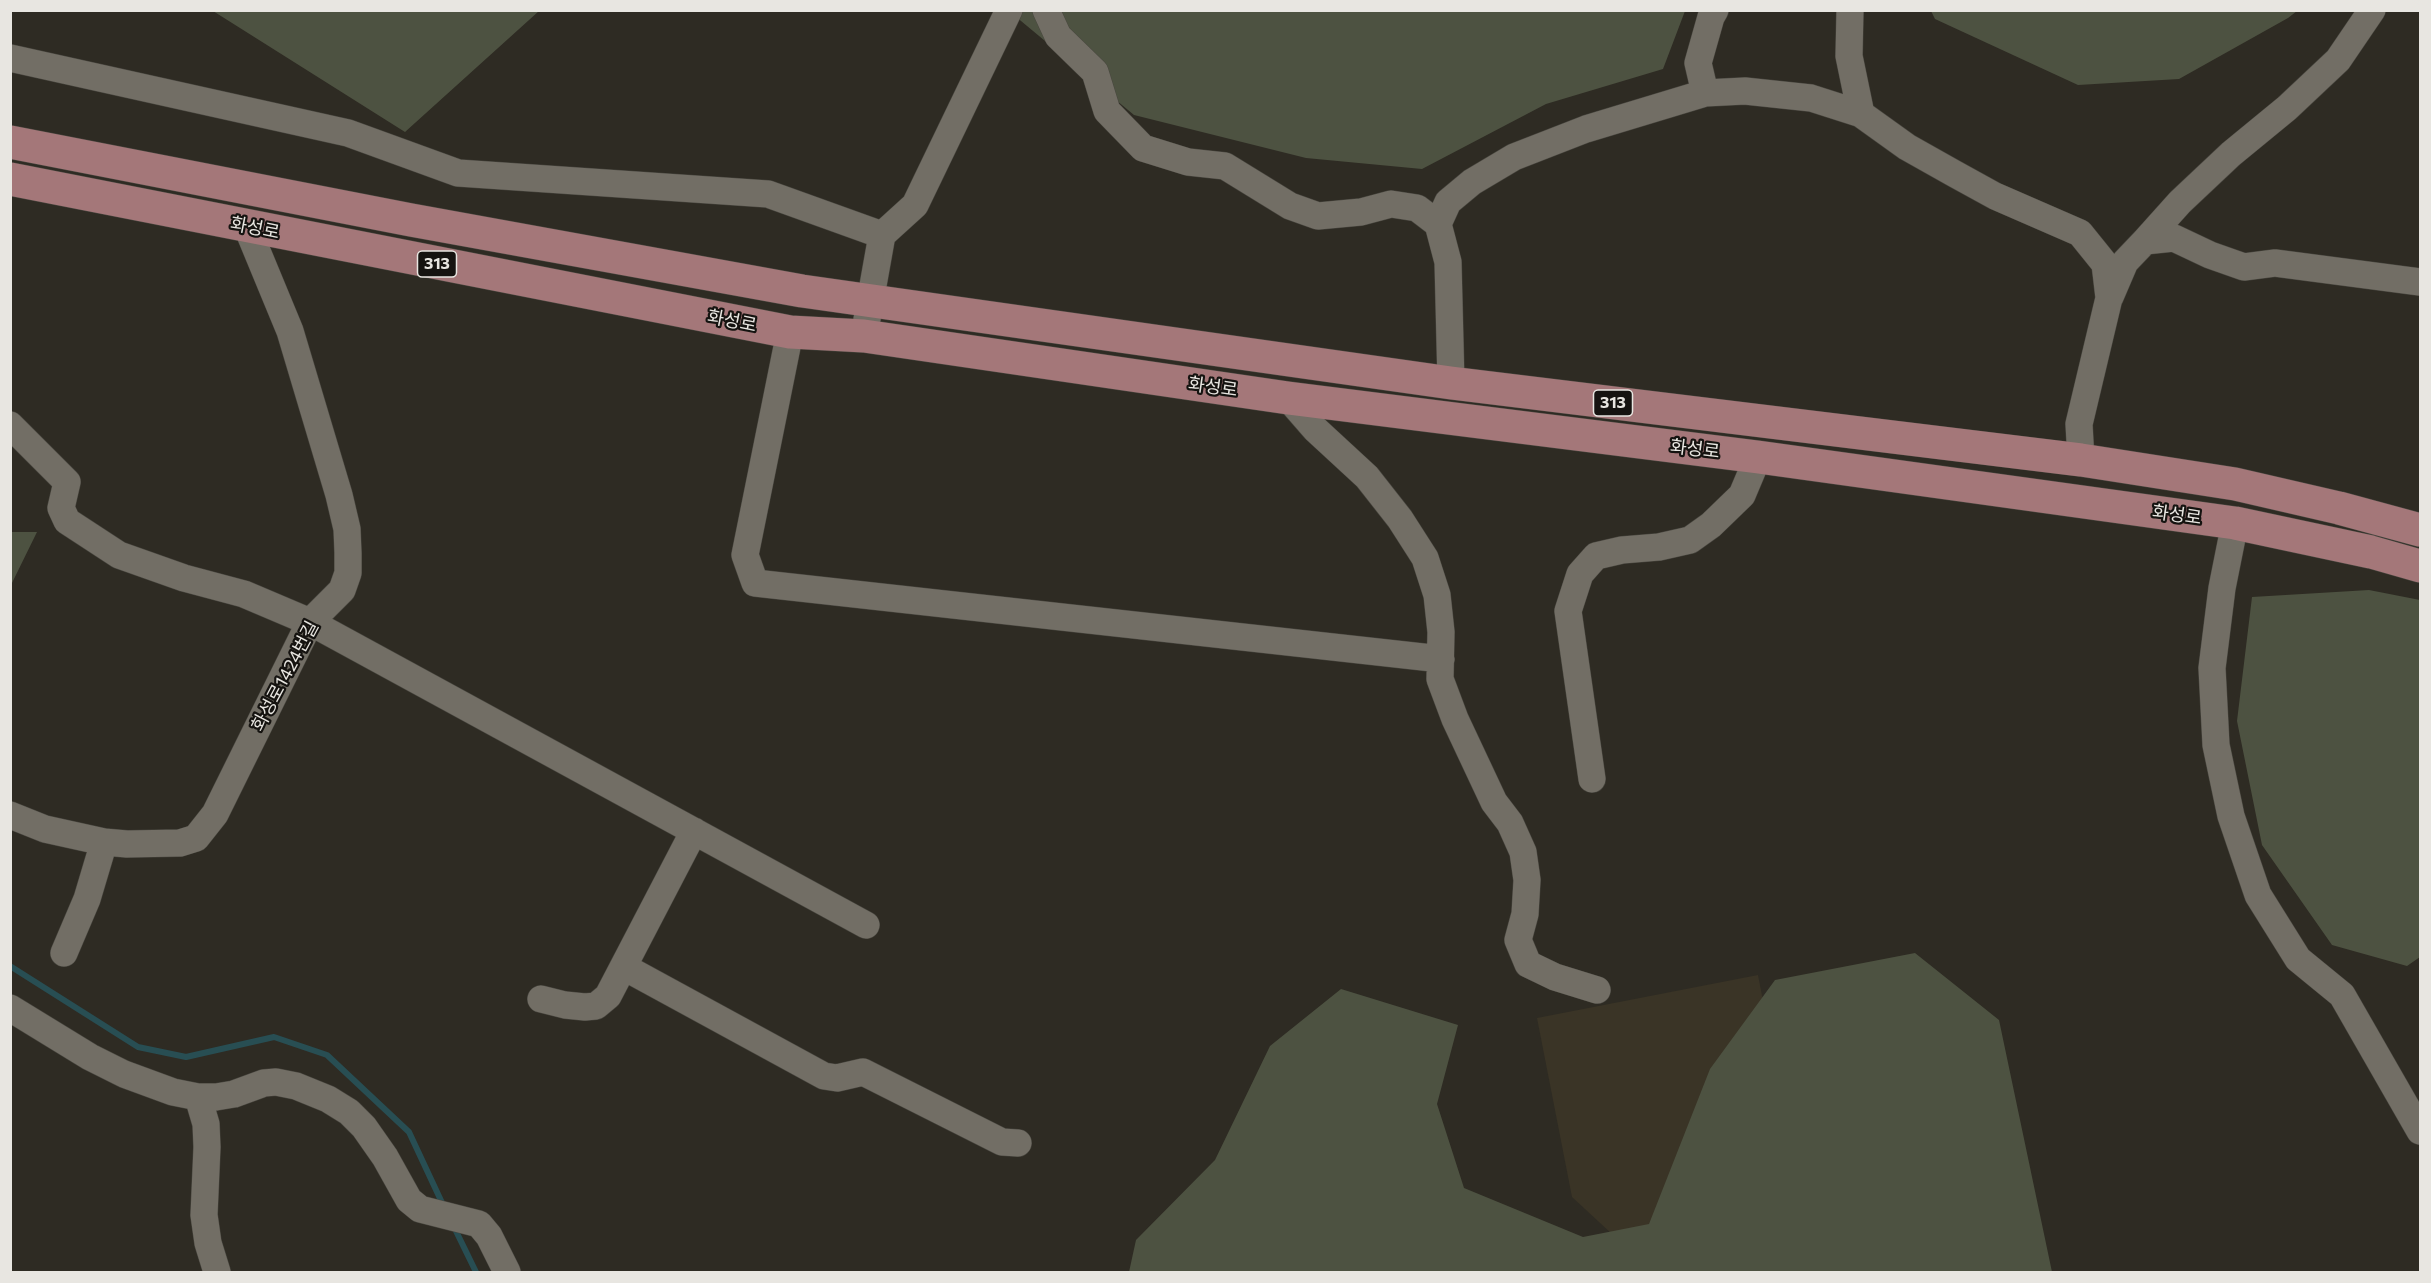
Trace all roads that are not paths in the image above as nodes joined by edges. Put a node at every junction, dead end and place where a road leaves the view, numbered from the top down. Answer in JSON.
{"nodes":[{"id":1,"x":1010,"y":10,"type":"edge"},
{"id":2,"x":1046,"y":10,"type":"edge"},
{"id":3,"x":1715,"y":10,"type":"edge"},
{"id":4,"x":1850,"y":10,"type":"edge"},
{"id":5,"x":2372,"y":10,"type":"edge"},
{"id":6,"x":10,"y":58,"type":"edge"},
{"id":7,"x":1705,"y":93,"type":"junction"},
{"id":8,"x":1861,"y":114,"type":"junction"},
{"id":9,"x":10,"y":142,"type":"edge"},
{"id":10,"x":10,"y":179,"type":"edge"},
{"id":11,"x":1438,"y":224,"type":"junction"},
{"id":12,"x":247,"y":227,"type":"junction"},
{"id":13,"x":882,"y":235,"type":"junction"},
{"id":14,"x":2145,"y":241,"type":"junction"},
{"id":15,"x":2421,"y":282,"type":"edge"},
{"id":16,"x":2109,"y":298,"type":"junction"},
{"id":17,"x":871,"y":300,"type":"junction"},
{"id":18,"x":790,"y":332,"type":"junction"},
{"id":19,"x":864,"y":336,"type":"junction"},
{"id":20,"x":1451,"y":383,"type":"junction"},
{"id":21,"x":1288,"y":398,"type":"junction"},
{"id":22,"x":10,"y":425,"type":"edge"},
{"id":23,"x":1758,"y":457,"type":"junction"},
{"id":24,"x":2081,"y":460,"type":"junction"},
{"id":25,"x":2235,"y":523,"type":"junction"},
{"id":26,"x":2421,"y":530,"type":"edge"},
{"id":27,"x":2421,"y":566,"type":"edge"},
{"id":28,"x":310,"y":622,"type":"junction"},
{"id":29,"x":1441,"y":659,"type":"junction"},
{"id":30,"x":1593,"y":779,"type":"dead end"},
{"id":31,"x":10,"y":815,"type":"edge"},
{"id":32,"x":694,"y":831,"type":"junction"},
{"id":33,"x":104,"y":842,"type":"junction"},
{"id":34,"x":866,"y":925,"type":"dead end"},
{"id":35,"x":64,"y":953,"type":"dead end"},
{"id":36,"x":624,"y":967,"type":"junction"},
{"id":37,"x":1597,"y":990,"type":"dead end"},
{"id":38,"x":542,"y":999,"type":"dead end"},
{"id":39,"x":10,"y":1008,"type":"edge"},
{"id":40,"x":198,"y":1097,"type":"junction"},
{"id":41,"x":2421,"y":1131,"type":"edge"},
{"id":42,"x":1018,"y":1143,"type":"dead end"},
{"id":43,"x":217,"y":1272,"type":"edge"},
{"id":44,"x":507,"y":1272,"type":"edge"}],
"edges":[{"from":1,"to":13,"type":"street"},
{"from":2,"to":11,"type":"street"},
{"from":3,"to":7,"type":"street"},
{"from":4,"to":8,"type":"street"},
{"from":5,"to":14,"type":"street"},
{"from":6,"to":13,"type":"street"},
{"from":7,"to":8,"type":"street"},
{"from":7,"to":11,"type":"street"},
{"from":8,"to":16,"type":"street"},
{"from":9,"to":17,"type":"main road","name":"화성로","number":"313"},
{"from":10,"to":12,"type":"main road","name":"화성로","number":"313"},
{"from":11,"to":20,"type":"street"},
{"from":12,"to":18,"type":"main road","name":"화성로","number":"313"},
{"from":12,"to":28,"type":"street","name":"화성로1424번길"},
{"from":13,"to":17,"type":"street"},
{"from":14,"to":15,"type":"street"},
{"from":14,"to":16,"type":"street"},
{"from":16,"to":24,"type":"street"},
{"from":17,"to":19,"type":"street"},
{"from":17,"to":20,"type":"main road","name":"화성로","number":"313"},
{"from":18,"to":19,"type":"main road","name":"화성로","number":"313"},
{"from":18,"to":29,"type":"street"},
{"from":19,"to":21,"type":"main road","name":"화성로","number":"313"},
{"from":20,"to":24,"type":"main road","name":"화성로","number":"313"},
{"from":21,"to":23,"type":"main road","name":"화성로","number":"313"},
{"from":21,"to":29,"type":"street"},
{"from":22,"to":28,"type":"street"},
{"from":23,"to":25,"type":"main road","name":"화성로","number":"313"},
{"from":23,"to":30,"type":"street"},
{"from":24,"to":26,"type":"main road","name":"화성로","number":"313"},
{"from":25,"to":27,"type":"main road","name":"화성로","number":"313"},
{"from":25,"to":41,"type":"street"},
{"from":28,"to":32,"type":"street"},
{"from":28,"to":33,"type":"street","name":"화성로1424번길"},
{"from":29,"to":37,"type":"street"},
{"from":31,"to":33,"type":"street","name":"화성로1424번길"},
{"from":32,"to":34,"type":"street"},
{"from":32,"to":36,"type":"street"},
{"from":33,"to":35,"type":"street"},
{"from":36,"to":38,"type":"street"},
{"from":36,"to":42,"type":"street"},
{"from":39,"to":40,"type":"street"},
{"from":40,"to":43,"type":"street"},
{"from":40,"to":44,"type":"street"}]}
